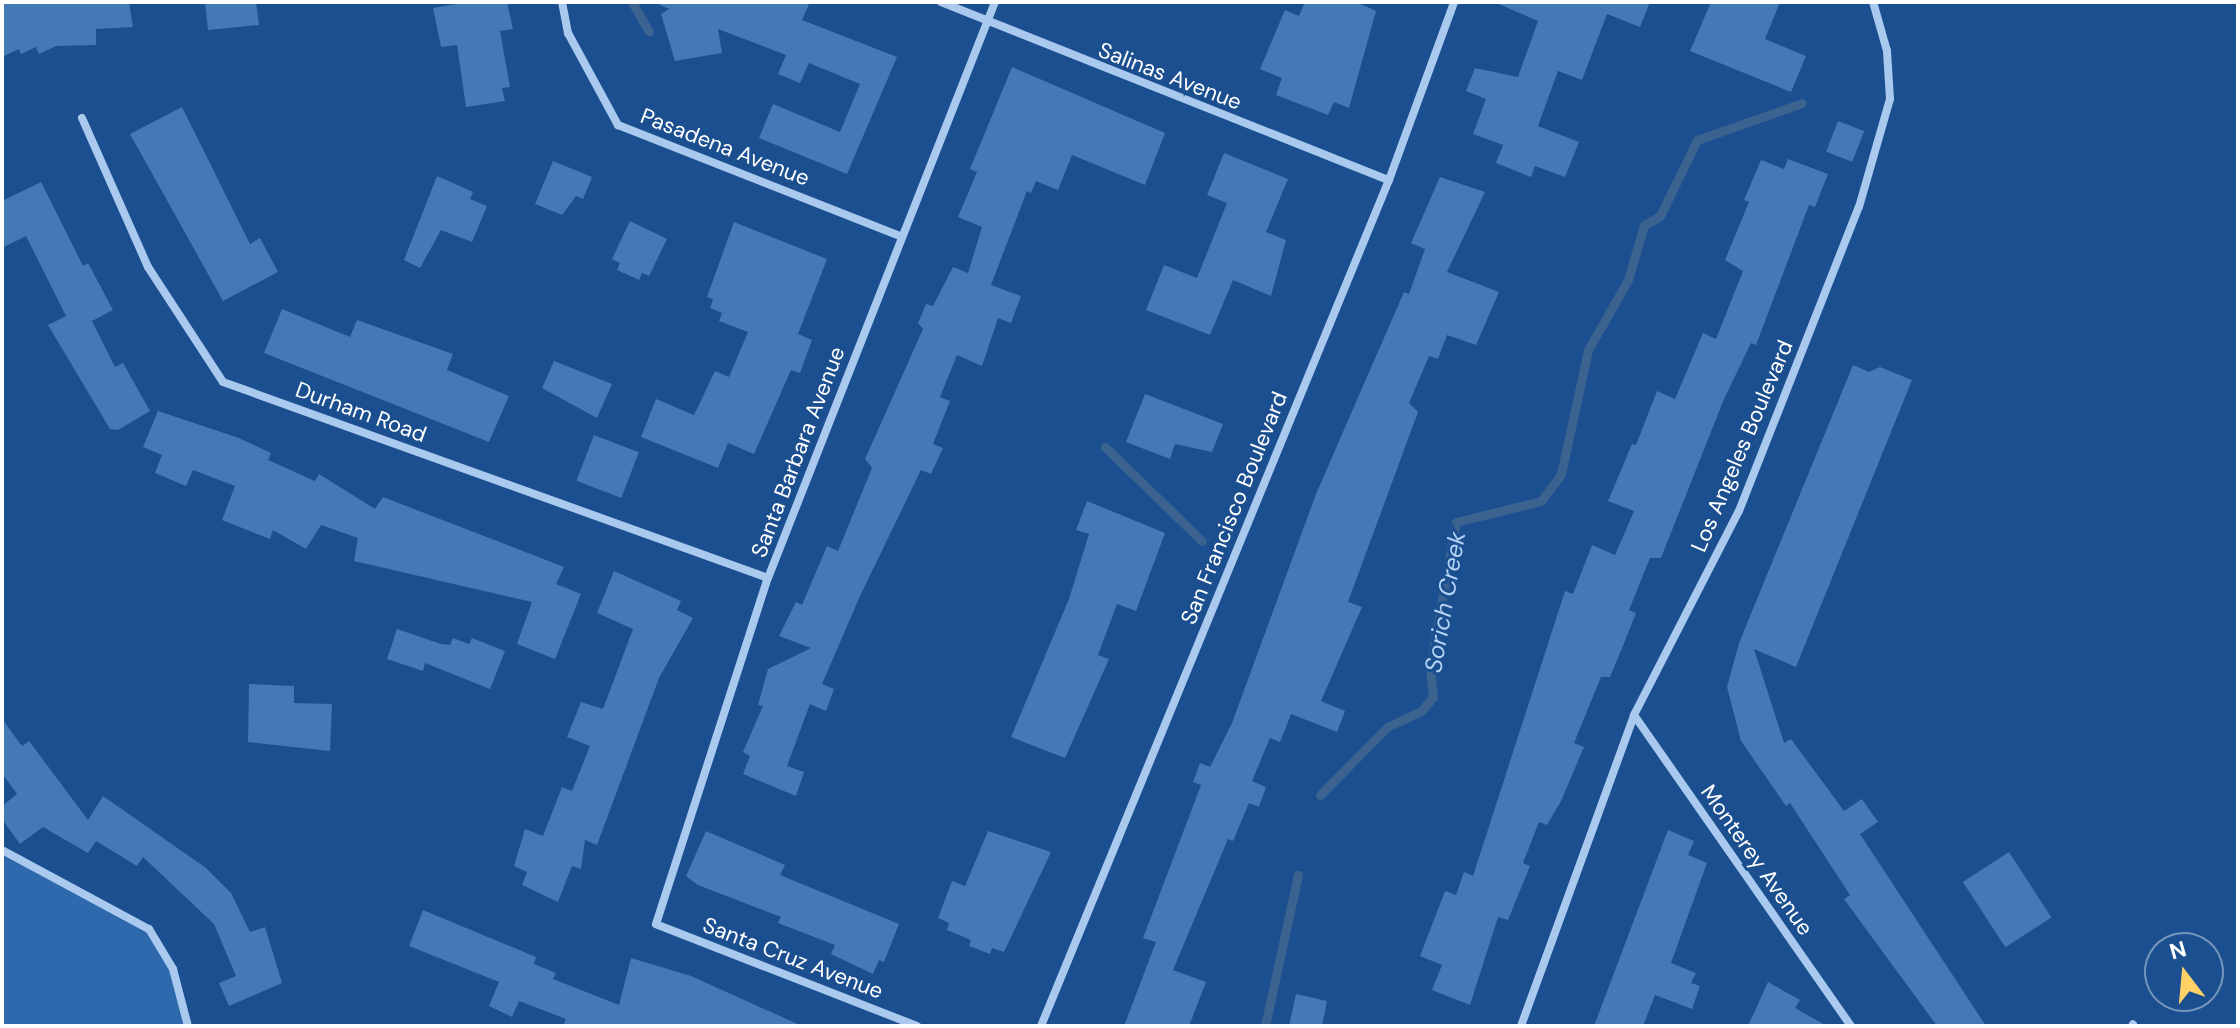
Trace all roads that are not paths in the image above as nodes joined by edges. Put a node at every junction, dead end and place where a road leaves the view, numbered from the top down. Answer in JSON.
{"nodes":[{"id":1,"x":562,"y":2,"type":"edge"},
{"id":2,"x":941,"y":2,"type":"edge"},
{"id":3,"x":995,"y":2,"type":"edge"},
{"id":4,"x":1454,"y":2,"type":"edge"},
{"id":5,"x":1873,"y":2,"type":"edge"},
{"id":6,"x":986,"y":24,"type":"junction"},
{"id":7,"x":82,"y":118,"type":"dead end"},
{"id":8,"x":1389,"y":180,"type":"junction"},
{"id":9,"x":900,"y":236,"type":"junction"},
{"id":10,"x":768,"y":578,"type":"junction"},
{"id":11,"x":1634,"y":715,"type":"junction"},
{"id":12,"x":2,"y":850,"type":"edge"},
{"id":13,"x":656,"y":924,"type":"joint"},
{"id":14,"x":188,"y":1026,"type":"edge"},
{"id":15,"x":917,"y":1026,"type":"edge"},
{"id":16,"x":1041,"y":1026,"type":"edge"},
{"id":17,"x":1521,"y":1026,"type":"edge"},
{"id":18,"x":1851,"y":1026,"type":"edge"}],
"edges":[{"from":1,"to":9,"type":"street","name":"Pasadena Avenue"},
{"from":2,"to":6,"type":"street","name":"Salinas Avenue"},
{"from":3,"to":6,"type":"street","name":"Santa Barbara Avenue"},
{"from":4,"to":8,"type":"street","name":"San Francisco Boulevard"},
{"from":5,"to":11,"type":"street","name":"Los Angeles Boulevard"},
{"from":6,"to":8,"type":"street","name":"Salinas Avenue"},
{"from":6,"to":9,"type":"street","name":"Santa Barbara Avenue"},
{"from":7,"to":10,"type":"street","name":"Durham Road"},
{"from":8,"to":16,"type":"street","name":"San Francisco Boulevard"},
{"from":9,"to":10,"type":"street","name":"Santa Barbara Avenue"},
{"from":10,"to":13,"type":"street","name":"Santa Barbara Avenue"},
{"from":11,"to":17,"type":"street","name":"Los Angeles Boulevard"},
{"from":11,"to":18,"type":"street","name":"Monterey Avenue"},
{"from":12,"to":14,"type":"street"},
{"from":13,"to":15,"type":"street","name":"Santa Cruz Avenue"}]}
